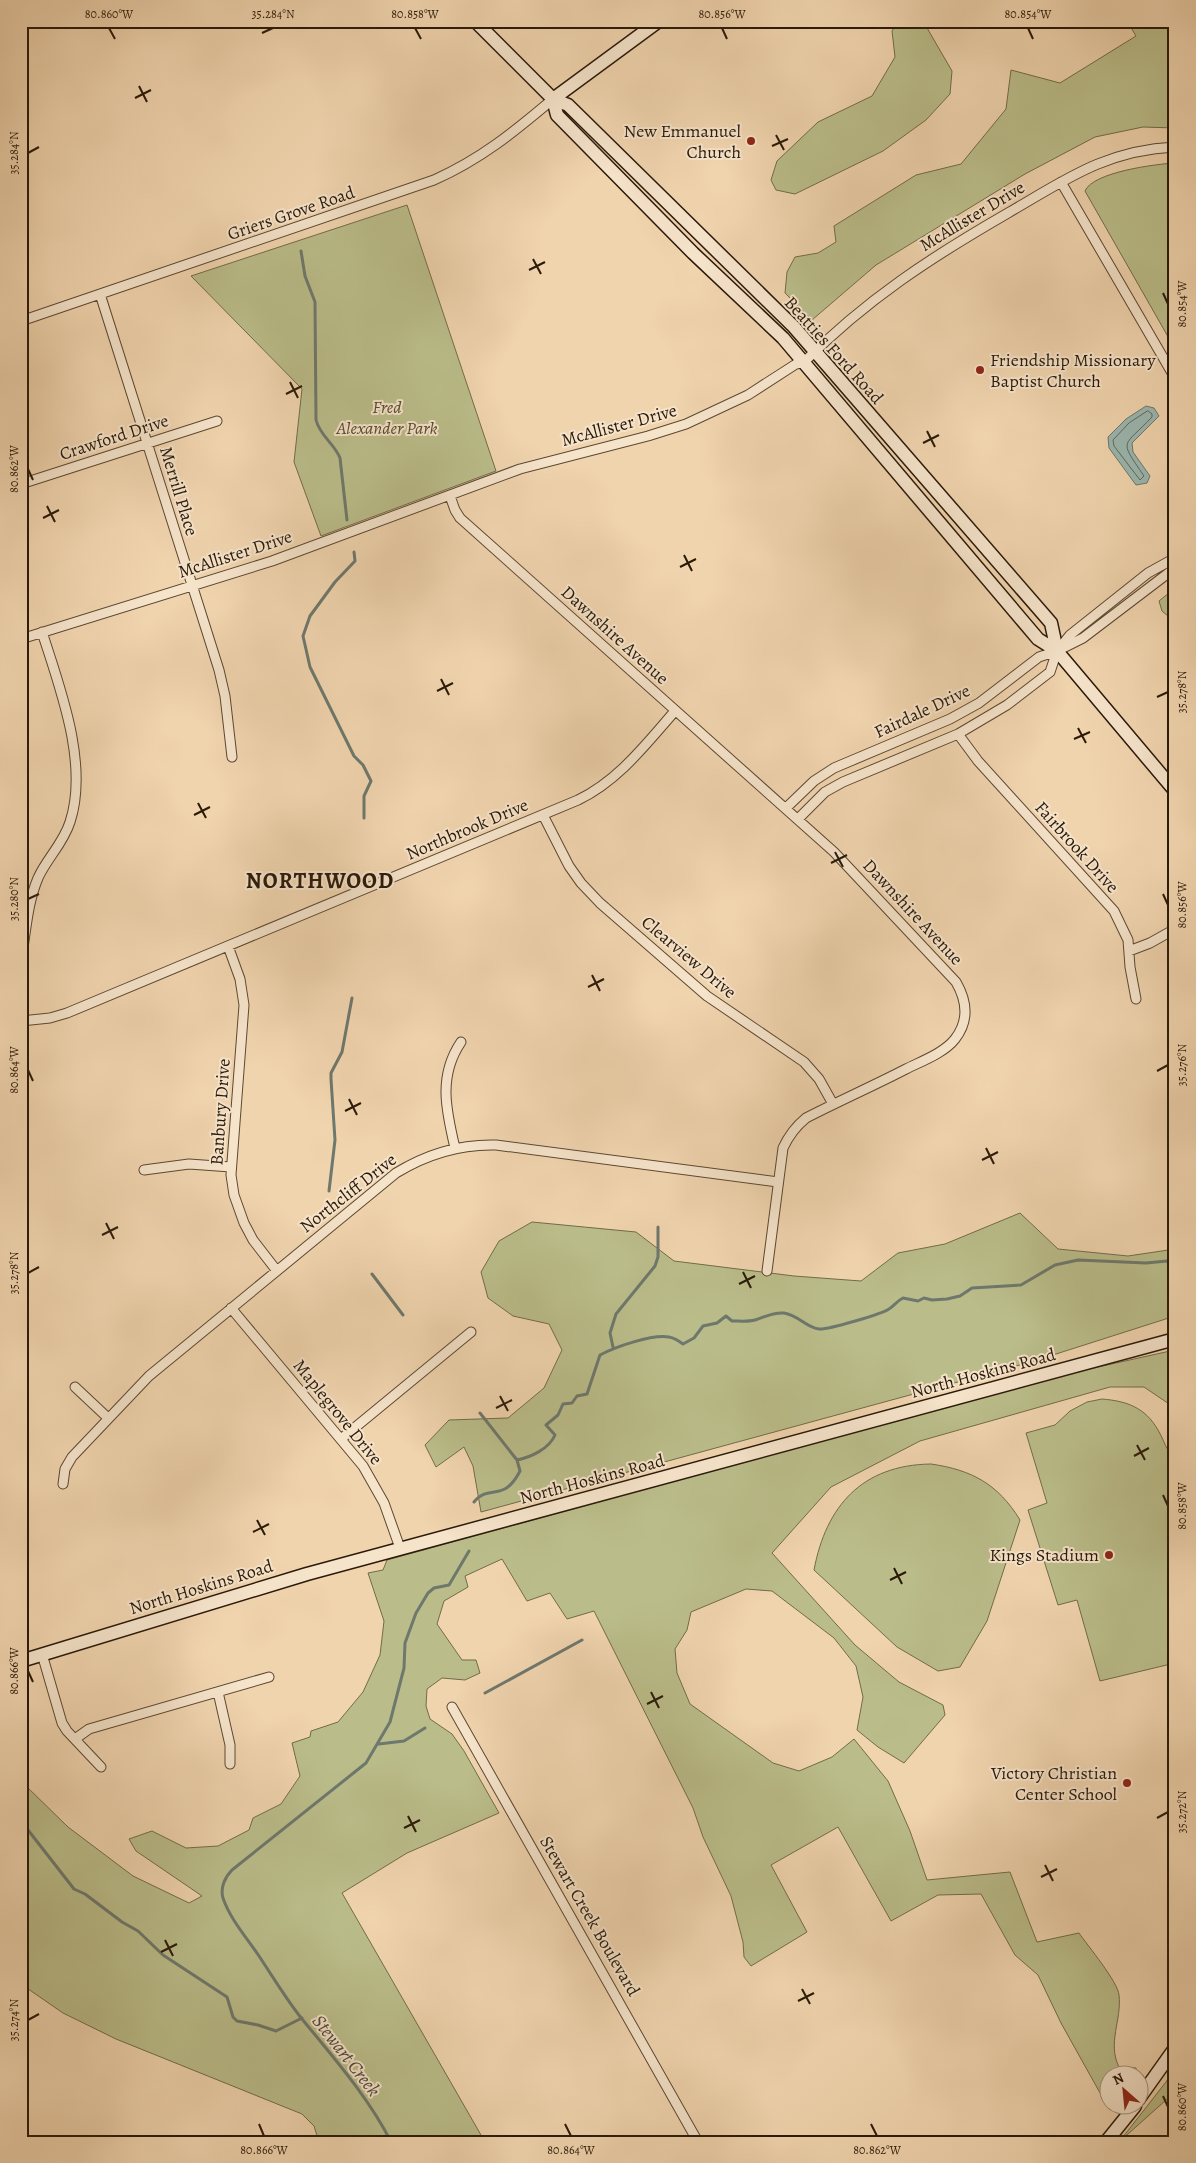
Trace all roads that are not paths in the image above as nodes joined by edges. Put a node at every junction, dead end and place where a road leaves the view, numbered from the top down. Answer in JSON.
{"nodes":[{"id":1,"x":475,"y":21,"type":"edge"},
{"id":2,"x":659,"y":21,"type":"edge"},
{"id":3,"x":553,"y":99,"type":"junction"},
{"id":4,"x":1175,"y":148,"type":"edge"},
{"id":5,"x":1062,"y":182,"type":"junction"},
{"id":6,"x":100,"y":294,"type":"junction"},
{"id":7,"x":21,"y":321,"type":"edge"},
{"id":8,"x":814,"y":352,"type":"junction"},
{"id":9,"x":803,"y":363,"type":"junction"},
{"id":10,"x":1175,"y":378,"type":"edge"},
{"id":11,"x":217,"y":421,"type":"dead end"},
{"id":12,"x":147,"y":443,"type":"junction"},
{"id":13,"x":21,"y":484,"type":"edge"},
{"id":14,"x":450,"y":496,"type":"junction"},
{"id":15,"x":1175,"y":558,"type":"edge"},
{"id":16,"x":1175,"y":568,"type":"edge"},
{"id":17,"x":191,"y":586,"type":"junction"},
{"id":18,"x":42,"y":632,"type":"junction"},
{"id":19,"x":21,"y":639,"type":"edge"},
{"id":20,"x":1057,"y":651,"type":"junction"},
{"id":21,"x":675,"y":710,"type":"junction"},
{"id":22,"x":966,"y":710,"type":"junction"},
{"id":23,"x":975,"y":725,"type":"junction"},
{"id":24,"x":958,"y":734,"type":"junction"},
{"id":25,"x":891,"y":745,"type":"junction"},
{"id":26,"x":232,"y":757,"type":"dead end"},
{"id":27,"x":897,"y":759,"type":"junction"},
{"id":28,"x":1175,"y":791,"type":"edge"},
{"id":29,"x":786,"y":808,"type":"junction"},
{"id":30,"x":543,"y":815,"type":"junction"},
{"id":31,"x":798,"y":819,"type":"junction"},
{"id":32,"x":1175,"y":929,"type":"edge"},
{"id":33,"x":228,"y":946,"type":"junction"},
{"id":34,"x":1129,"y":951,"type":"junction"},
{"id":35,"x":21,"y":960,"type":"edge"},
{"id":36,"x":1136,"y":999,"type":"dead end"},
{"id":37,"x":21,"y":1021,"type":"edge"},
{"id":38,"x":461,"y":1042,"type":"dead end"},
{"id":39,"x":833,"y":1104,"type":"junction"},
{"id":40,"x":455,"y":1148,"type":"junction"},
{"id":41,"x":231,"y":1167,"type":"junction"},
{"id":42,"x":144,"y":1170,"type":"dead end"},
{"id":43,"x":778,"y":1182,"type":"junction"},
{"id":44,"x":277,"y":1271,"type":"junction"},
{"id":45,"x":766,"y":1271,"type":"dead end"},
{"id":46,"x":231,"y":1308,"type":"junction"},
{"id":47,"x":471,"y":1332,"type":"dead end"},
{"id":48,"x":1175,"y":1338,"type":"edge"},
{"id":49,"x":75,"y":1386,"type":"dead end"},
{"id":50,"x":108,"y":1418,"type":"junction"},
{"id":51,"x":341,"y":1439,"type":"junction"},
{"id":52,"x":63,"y":1484,"type":"dead end"},
{"id":53,"x":400,"y":1548,"type":"junction"},
{"id":54,"x":42,"y":1654,"type":"junction"},
{"id":55,"x":21,"y":1661,"type":"edge"},
{"id":56,"x":269,"y":1677,"type":"dead end"},
{"id":57,"x":218,"y":1692,"type":"junction"},
{"id":58,"x":452,"y":1707,"type":"dead end"},
{"id":59,"x":75,"y":1739,"type":"junction"},
{"id":60,"x":230,"y":1764,"type":"dead end"},
{"id":61,"x":102,"y":1767,"type":"dead end"},
{"id":62,"x":1175,"y":2048,"type":"edge"},
{"id":63,"x":1148,"y":2086,"type":"edge"},
{"id":64,"x":1127,"y":2116,"type":"edge"},
{"id":65,"x":698,"y":2142,"type":"edge"},
{"id":66,"x":1106,"y":2142,"type":"edge"}],
"edges":[{"from":1,"to":3,"type":"main road","name":"Beatties Ford Road"},
{"from":2,"to":3,"type":"main road"},
{"from":3,"to":6,"type":"street","name":"Griers Grove Road"},
{"from":3,"to":8,"type":"main road","name":"Beatties Ford Road"},
{"from":3,"to":9,"type":"main road","name":"Beatties Ford Road"},
{"from":4,"to":5,"type":"street","name":"McAllister Drive"},
{"from":5,"to":8,"type":"street","name":"McAllister Drive"},
{"from":5,"to":10,"type":"street"},
{"from":6,"to":7,"type":"street","name":"Griers Grove Road"},
{"from":6,"to":12,"type":"street","name":"Merrill Place"},
{"from":8,"to":9,"type":"street","name":"McAllister Drive"},
{"from":8,"to":20,"type":"main road","name":"Beatties Ford Road"},
{"from":9,"to":14,"type":"street","name":"McAllister Drive"},
{"from":9,"to":20,"type":"main road","name":"Beatties Ford Road"},
{"from":11,"to":12,"type":"street","name":"Crawford Drive"},
{"from":12,"to":13,"type":"street","name":"Crawford Drive"},
{"from":12,"to":17,"type":"street","name":"Merrill Place"},
{"from":14,"to":17,"type":"street","name":"McAllister Drive"},
{"from":14,"to":21,"type":"street","name":"Dawnshire Avenue"},
{"from":15,"to":20,"type":"street"},
{"from":16,"to":20,"type":"street"},
{"from":17,"to":18,"type":"street","name":"McAllister Drive"},
{"from":17,"to":26,"type":"street","name":"Merrill Place"},
{"from":18,"to":19,"type":"street","name":"McAllister Drive"},
{"from":18,"to":35,"type":"street"},
{"from":20,"to":22,"type":"street","name":"Fairdale Drive"},
{"from":20,"to":23,"type":"street","name":"Fairdale Drive"},
{"from":20,"to":28,"type":"main road","name":"Beatties Ford Road"},
{"from":21,"to":29,"type":"street","name":"Dawnshire Avenue"},
{"from":21,"to":30,"type":"street","name":"Northbrook Drive"},
{"from":22,"to":23,"type":"street"},
{"from":22,"to":25,"type":"street","name":"Fairdale Drive"},
{"from":23,"to":24,"type":"street","name":"Fairdale Drive"},
{"from":24,"to":27,"type":"street","name":"Fairdale Drive"},
{"from":24,"to":34,"type":"street","name":"Fairbrook Drive"},
{"from":25,"to":27,"type":"street"},
{"from":25,"to":29,"type":"street","name":"Fairdale Drive"},
{"from":27,"to":31,"type":"street","name":"Fairdale Drive"},
{"from":29,"to":31,"type":"street","name":"Dawnshire Avenue"},
{"from":30,"to":33,"type":"street","name":"Northbrook Drive"},
{"from":30,"to":39,"type":"street","name":"Clearview Drive"},
{"from":31,"to":39,"type":"street","name":"Dawnshire Avenue"},
{"from":32,"to":34,"type":"street"},
{"from":33,"to":37,"type":"street","name":"Northbrook Drive"},
{"from":33,"to":41,"type":"street","name":"Banbury Drive"},
{"from":34,"to":36,"type":"street","name":"Fairbrook Drive"},
{"from":38,"to":40,"type":"street"},
{"from":39,"to":43,"type":"street","name":"Dawnshire Avenue"},
{"from":40,"to":43,"type":"street","name":"Northcliff Drive"},
{"from":40,"to":44,"type":"street","name":"Northcliff Drive"},
{"from":41,"to":42,"type":"street"},
{"from":41,"to":44,"type":"street","name":"Banbury Drive"},
{"from":43,"to":45,"type":"street","name":"Dawnshire Avenue"},
{"from":44,"to":46,"type":"street","name":"Northcliff Drive"},
{"from":46,"to":50,"type":"street","name":"Northcliff Drive"},
{"from":46,"to":51,"type":"street","name":"Maplegrove Drive"},
{"from":47,"to":51,"type":"street"},
{"from":48,"to":53,"type":"main road","name":"North Hoskins Road"},
{"from":49,"to":50,"type":"street"},
{"from":50,"to":52,"type":"street","name":"Northcliff Drive"},
{"from":51,"to":53,"type":"street","name":"Maplegrove Drive"},
{"from":53,"to":54,"type":"main road","name":"North Hoskins Road"},
{"from":54,"to":55,"type":"main road","name":"North Hoskins Road"},
{"from":54,"to":59,"type":"street"},
{"from":56,"to":57,"type":"street"},
{"from":57,"to":59,"type":"street"},
{"from":57,"to":60,"type":"street"},
{"from":58,"to":65,"type":"street","name":"Stewart Creek Boulevard"},
{"from":59,"to":61,"type":"street"},
{"from":62,"to":63,"type":"main road"},
{"from":64,"to":66,"type":"main road"}]}
